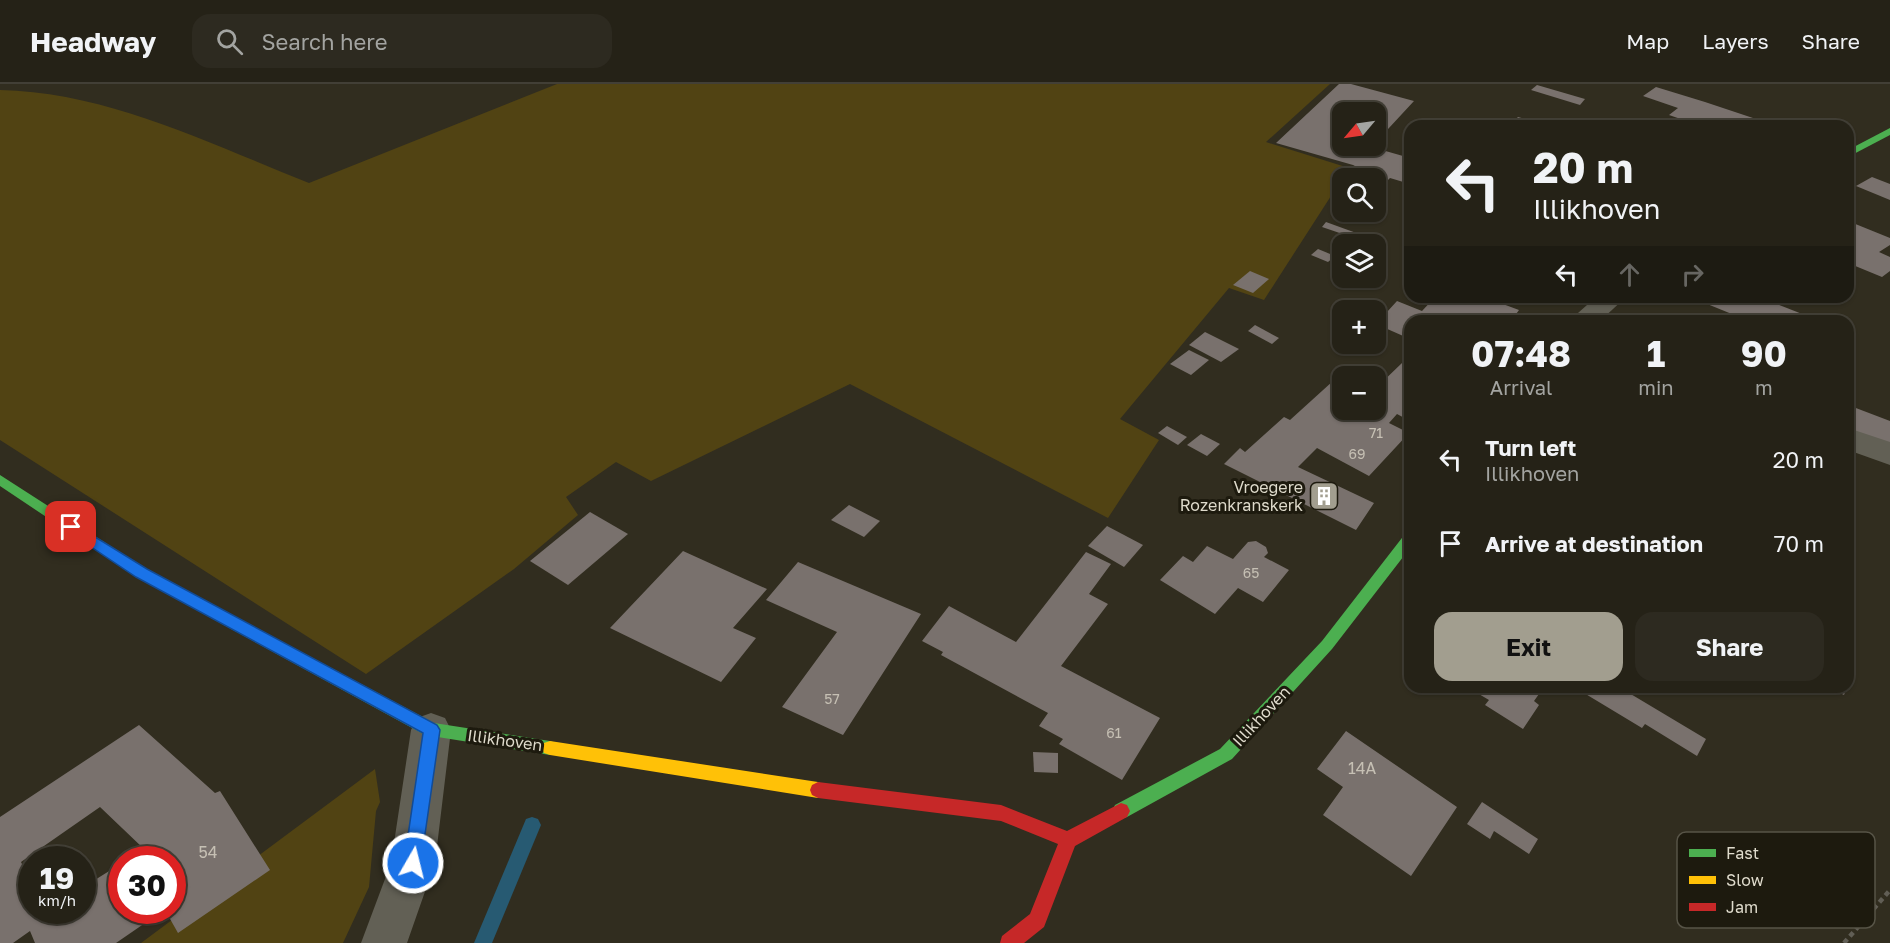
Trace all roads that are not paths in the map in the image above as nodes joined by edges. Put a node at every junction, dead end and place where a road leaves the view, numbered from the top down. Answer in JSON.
{"nodes":[{"id":1,"x":1890,"y":131,"type":"edge"},
{"id":2,"x":1854,"y":151,"type":"edge"},
{"id":3,"x":1606,"y":303,"type":"edge"},
{"id":4,"x":1590,"y":315,"type":"edge"},
{"id":5,"x":1854,"y":440,"type":"edge"},
{"id":6,"x":1890,"y":454,"type":"edge"},
{"id":7,"x":0,"y":480,"type":"edge"},
{"id":8,"x":1404,"y":546,"type":"edge"},
{"id":9,"x":431,"y":730,"type":"junction"},
{"id":10,"x":1068,"y":840,"type":"junction"},
{"id":11,"x":384,"y":943,"type":"edge"},
{"id":12,"x":1009,"y":943,"type":"edge"}],
"edges":[{"from":1,"to":2,"type":"street"},
{"from":3,"to":4,"type":"street"},
{"from":5,"to":6,"type":"street"},
{"from":7,"to":9,"type":"street","name":"Illikhoven"},
{"from":8,"to":10,"type":"street","name":"Illikhoven"},
{"from":9,"to":10,"type":"street","name":"Illikhoven"},
{"from":9,"to":11,"type":"street"},
{"from":10,"to":12,"type":"street"}]}
